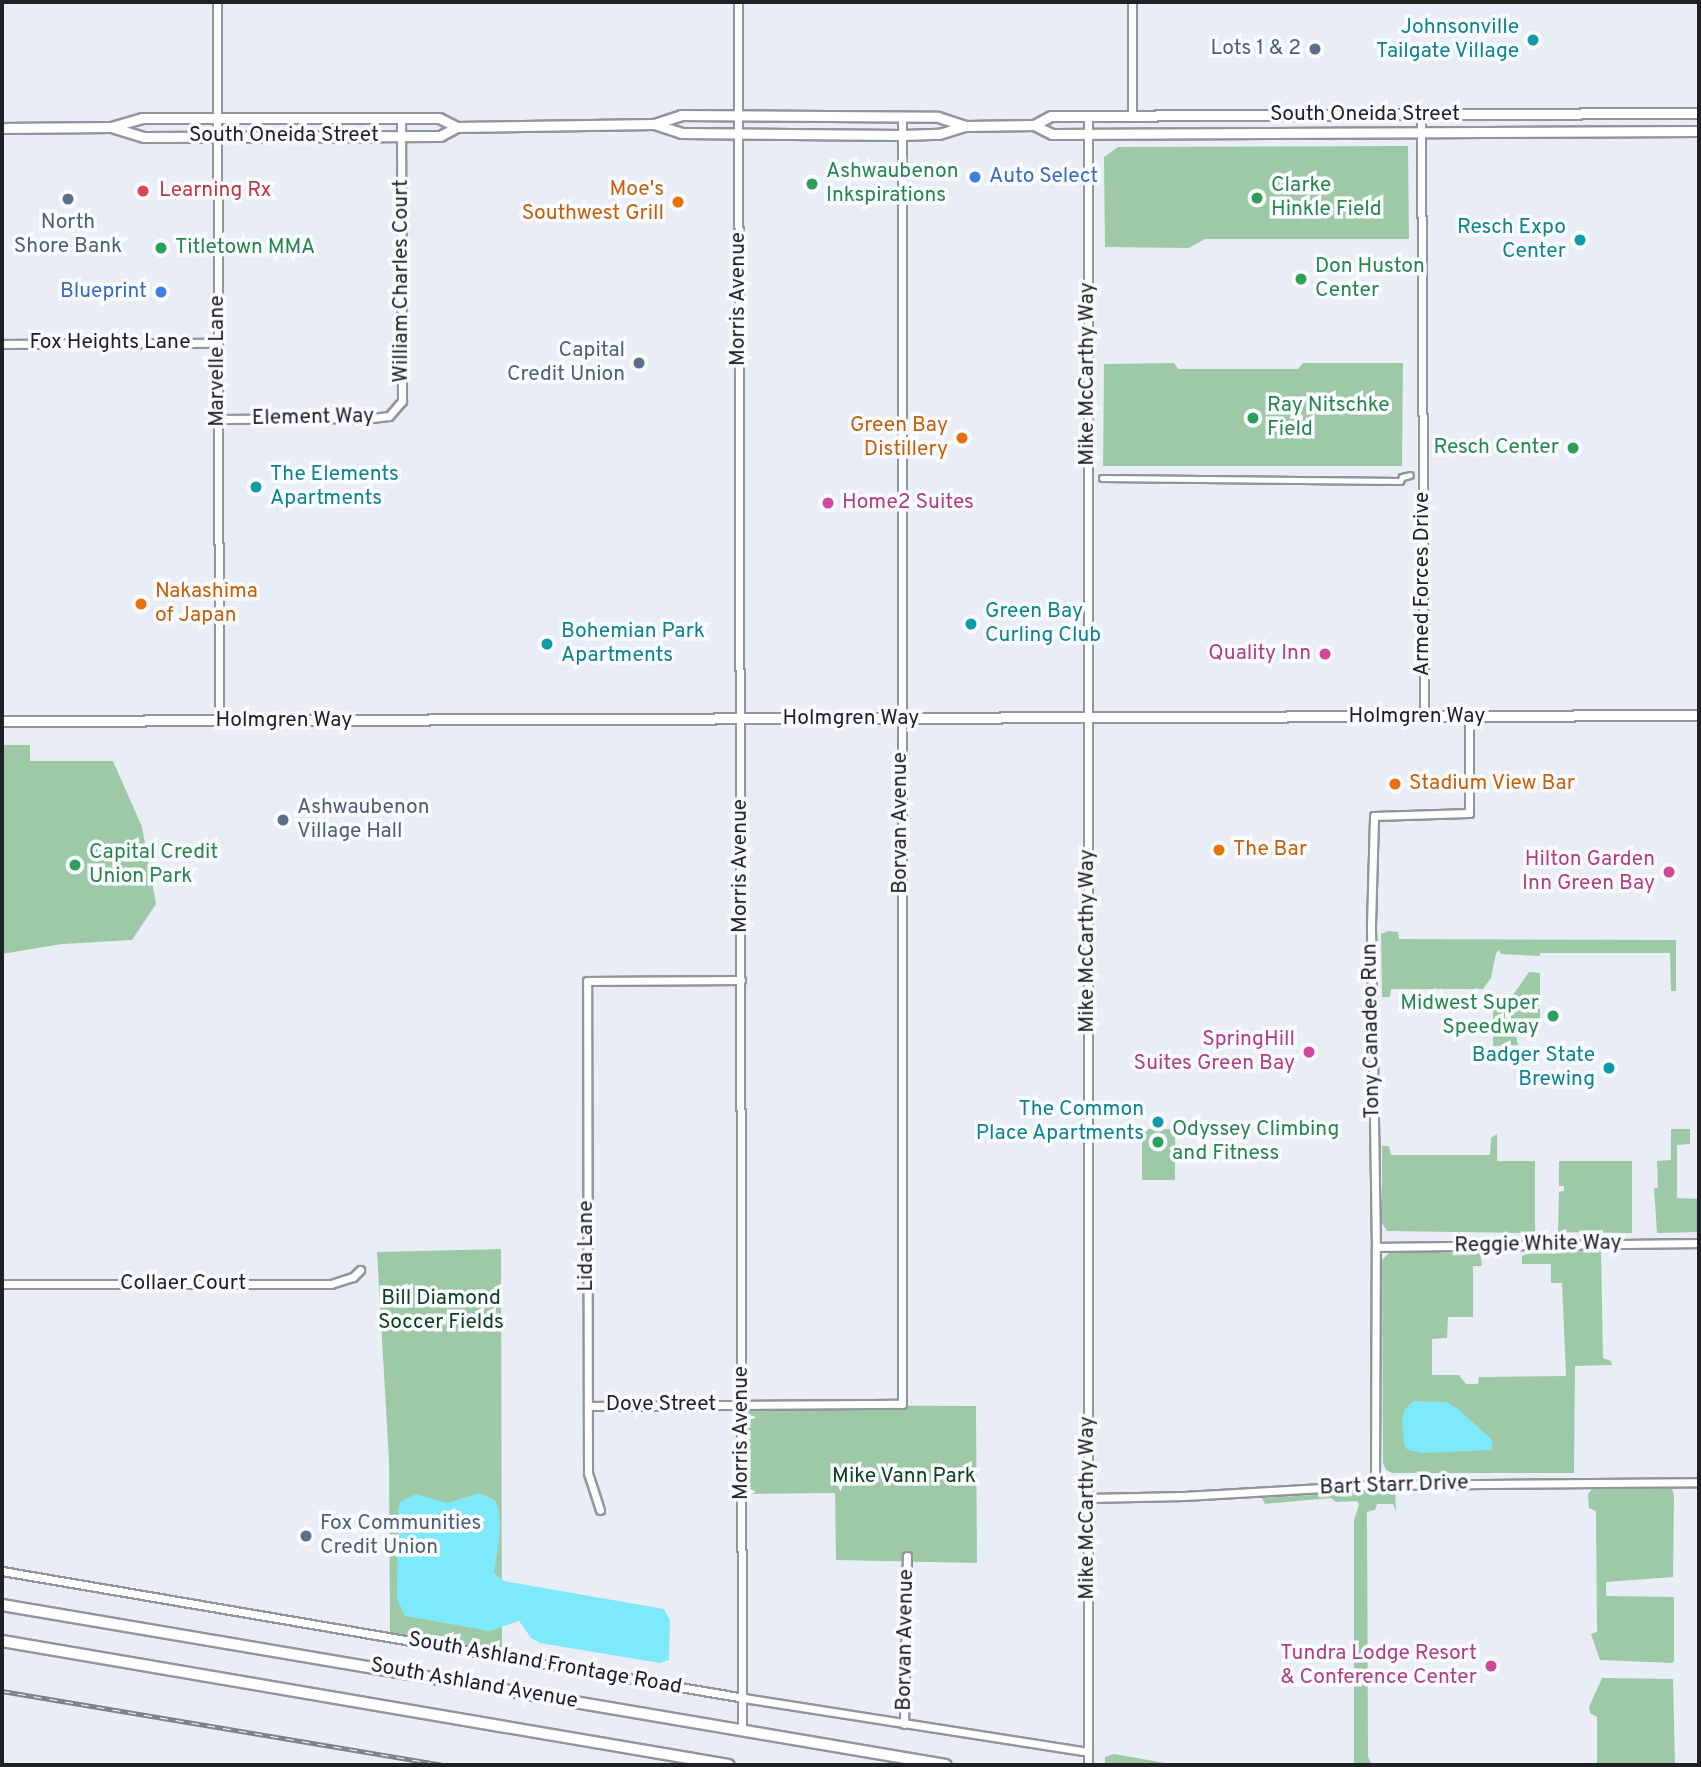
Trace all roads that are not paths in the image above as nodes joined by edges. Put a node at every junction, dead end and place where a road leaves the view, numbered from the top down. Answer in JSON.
{"nodes":[{"id":1,"x":217,"y":2,"type":"edge"},
{"id":2,"x":738,"y":2,"type":"edge"},
{"id":3,"x":1132,"y":2,"type":"edge"},
{"id":4,"x":1699,"y":113,"type":"edge"},
{"id":5,"x":1421,"y":115,"type":"junction"},
{"id":6,"x":738,"y":116,"type":"junction"},
{"id":7,"x":1088,"y":116,"type":"junction"},
{"id":8,"x":1132,"y":116,"type":"junction"},
{"id":9,"x":902,"y":117,"type":"junction"},
{"id":10,"x":217,"y":118,"type":"junction"},
{"id":11,"x":401,"y":118,"type":"junction"},
{"id":12,"x":654,"y":124,"type":"junction"},
{"id":13,"x":1034,"y":125,"type":"junction"},
{"id":14,"x":966,"y":126,"type":"junction"},
{"id":15,"x":111,"y":127,"type":"junction"},
{"id":16,"x":457,"y":127,"type":"junction"},
{"id":17,"x":2,"y":128,"type":"edge"},
{"id":18,"x":1699,"y":131,"type":"edge"},
{"id":19,"x":1421,"y":132,"type":"junction"},
{"id":20,"x":738,"y":134,"type":"junction"},
{"id":21,"x":1088,"y":134,"type":"junction"},
{"id":22,"x":902,"y":135,"type":"junction"},
{"id":23,"x":218,"y":136,"type":"junction"},
{"id":24,"x":401,"y":136,"type":"junction"},
{"id":25,"x":218,"y":343,"type":"junction"},
{"id":26,"x":2,"y":344,"type":"edge"},
{"id":27,"x":402,"y":401,"type":"joint"},
{"id":28,"x":218,"y":419,"type":"junction"},
{"id":29,"x":1410,"y":475,"type":"dead end"},
{"id":30,"x":1102,"y":478,"type":"dead end"},
{"id":31,"x":1699,"y":715,"type":"edge"},
{"id":32,"x":1424,"y":718,"type":"junction"},
{"id":33,"x":1469,"y":718,"type":"junction"},
{"id":34,"x":901,"y":719,"type":"junction"},
{"id":35,"x":1088,"y":719,"type":"junction"},
{"id":36,"x":740,"y":720,"type":"junction"},
{"id":37,"x":2,"y":721,"type":"edge"},
{"id":38,"x":219,"y":721,"type":"junction"},
{"id":39,"x":741,"y":980,"type":"junction"},
{"id":40,"x":1699,"y":1243,"type":"edge"},
{"id":41,"x":1376,"y":1247,"type":"junction"},
{"id":42,"x":360,"y":1270,"type":"dead end"},
{"id":43,"x":2,"y":1284,"type":"edge"},
{"id":44,"x":902,"y":1404,"type":"joint"},
{"id":45,"x":742,"y":1405,"type":"junction"},
{"id":46,"x":588,"y":1406,"type":"junction"},
{"id":47,"x":1699,"y":1482,"type":"edge"},
{"id":48,"x":1375,"y":1485,"type":"junction"},
{"id":49,"x":1088,"y":1498,"type":"junction"},
{"id":50,"x":600,"y":1510,"type":"dead end"},
{"id":51,"x":907,"y":1556,"type":"dead end"},
{"id":52,"x":2,"y":1571,"type":"edge"},
{"id":53,"x":2,"y":1605,"type":"edge"},
{"id":54,"x":2,"y":1641,"type":"edge"},
{"id":55,"x":744,"y":1698,"type":"junction"},
{"id":56,"x":904,"y":1724,"type":"junction"},
{"id":57,"x":742,"y":1730,"type":"junction"},
{"id":58,"x":1088,"y":1752,"type":"junction"},
{"id":59,"x":729,"y":1765,"type":"edge"},
{"id":60,"x":946,"y":1765,"type":"edge"},
{"id":61,"x":1088,"y":1765,"type":"edge"}],
"edges":[{"from":1,"to":10,"type":"street","name":"Marvelle Lane"},
{"from":2,"to":6,"type":"street","name":"Morris Avenue"},
{"from":3,"to":8,"type":"street"},
{"from":4,"to":5,"type":"street","name":"South Oneida Street"},
{"from":5,"to":8,"type":"street","name":"South Oneida Street"},
{"from":5,"to":19,"type":"street","name":"Armed Forces Drive"},
{"from":6,"to":9,"type":"street","name":"South Oneida Street"},
{"from":6,"to":12,"type":"street","name":"South Oneida Street"},
{"from":6,"to":20,"type":"street","name":"Morris Avenue"},
{"from":7,"to":8,"type":"street","name":"South Oneida Street"},
{"from":7,"to":13,"type":"street","name":"South Oneida Street"},
{"from":7,"to":21,"type":"street","name":"Mike McCarthy Way"},
{"from":9,"to":14,"type":"street","name":"South Oneida Street"},
{"from":9,"to":22,"type":"street","name":"Borvan Avenue"},
{"from":10,"to":11,"type":"street","name":"South Oneida Street"},
{"from":10,"to":15,"type":"street","name":"South Oneida Street"},
{"from":10,"to":23,"type":"street","name":"Marvelle Lane"},
{"from":11,"to":16,"type":"street","name":"South Oneida Street"},
{"from":11,"to":24,"type":"street","name":"William Charles Court"},
{"from":12,"to":16,"type":"street","name":"South Oneida Street"},
{"from":12,"to":20,"type":"street","name":"South Oneida Street"},
{"from":13,"to":14,"type":"street","name":"South Oneida Street"},
{"from":13,"to":21,"type":"street","name":"South Oneida Street"},
{"from":14,"to":22,"type":"street","name":"South Oneida Street"},
{"from":15,"to":17,"type":"street","name":"South Oneida Street"},
{"from":15,"to":23,"type":"street","name":"South Oneida Street"},
{"from":16,"to":24,"type":"street","name":"South Oneida Street"},
{"from":18,"to":19,"type":"street","name":"South Oneida Street"},
{"from":19,"to":21,"type":"street","name":"South Oneida Street"},
{"from":19,"to":32,"type":"street","name":"Armed Forces Drive"},
{"from":20,"to":22,"type":"street","name":"South Oneida Street"},
{"from":20,"to":36,"type":"street","name":"Morris Avenue"},
{"from":21,"to":35,"type":"street","name":"Mike McCarthy Way"},
{"from":22,"to":34,"type":"street","name":"Borvan Avenue"},
{"from":23,"to":24,"type":"street","name":"South Oneida Street"},
{"from":23,"to":25,"type":"street","name":"Marvelle Lane"},
{"from":24,"to":27,"type":"street","name":"William Charles Court"},
{"from":25,"to":26,"type":"street","name":"Fox Heights Lane"},
{"from":25,"to":28,"type":"street","name":"Marvelle Lane"},
{"from":27,"to":28,"type":"street","name":"Element Way"},
{"from":28,"to":38,"type":"street","name":"Marvelle Lane"},
{"from":29,"to":30,"type":"street"},
{"from":31,"to":33,"type":"street","name":"Holmgren Way"},
{"from":32,"to":33,"type":"street","name":"Holmgren Way"},
{"from":32,"to":35,"type":"street","name":"Holmgren Way"},
{"from":33,"to":41,"type":"street","name":"Tony Canadeo Run"},
{"from":34,"to":35,"type":"street","name":"Holmgren Way"},
{"from":34,"to":36,"type":"street","name":"Holmgren Way"},
{"from":34,"to":44,"type":"street","name":"Borvan Avenue"},
{"from":35,"to":49,"type":"street","name":"Mike McCarthy Way"},
{"from":36,"to":38,"type":"street","name":"Holmgren Way"},
{"from":36,"to":39,"type":"street","name":"Morris Avenue"},
{"from":37,"to":38,"type":"street","name":"Holmgren Way"},
{"from":39,"to":45,"type":"street","name":"Morris Avenue"},
{"from":39,"to":46,"type":"street","name":"Lida Lane"},
{"from":40,"to":41,"type":"street","name":"Reggie White Way"},
{"from":41,"to":48,"type":"street","name":"Tony Canadeo Run"},
{"from":42,"to":43,"type":"street","name":"Collaer Court"},
{"from":44,"to":45,"type":"street","name":"Dove Street"},
{"from":45,"to":46,"type":"street","name":"Dove Street"},
{"from":45,"to":55,"type":"street","name":"Morris Avenue"},
{"from":46,"to":50,"type":"street","name":"Lida Lane"},
{"from":47,"to":48,"type":"street","name":"Bart Starr Drive"},
{"from":48,"to":49,"type":"street","name":"Bart Starr Drive"},
{"from":49,"to":58,"type":"street","name":"Mike McCarthy Way"},
{"from":51,"to":56,"type":"street","name":"Borvan Avenue"},
{"from":52,"to":55,"type":"street","name":"South Ashland Frontage Road"},
{"from":53,"to":57,"type":"main road","name":"South Ashland Avenue"},
{"from":54,"to":59,"type":"main road","name":"South Ashland Avenue"},
{"from":55,"to":56,"type":"street","name":"South Ashland Frontage Road"},
{"from":55,"to":57,"type":"street","name":"Morris Avenue"},
{"from":56,"to":58,"type":"street","name":"South Ashland Frontage Road"},
{"from":57,"to":60,"type":"main road","name":"South Ashland Avenue"},
{"from":58,"to":61,"type":"street","name":"Mike McCarthy Way"}]}
